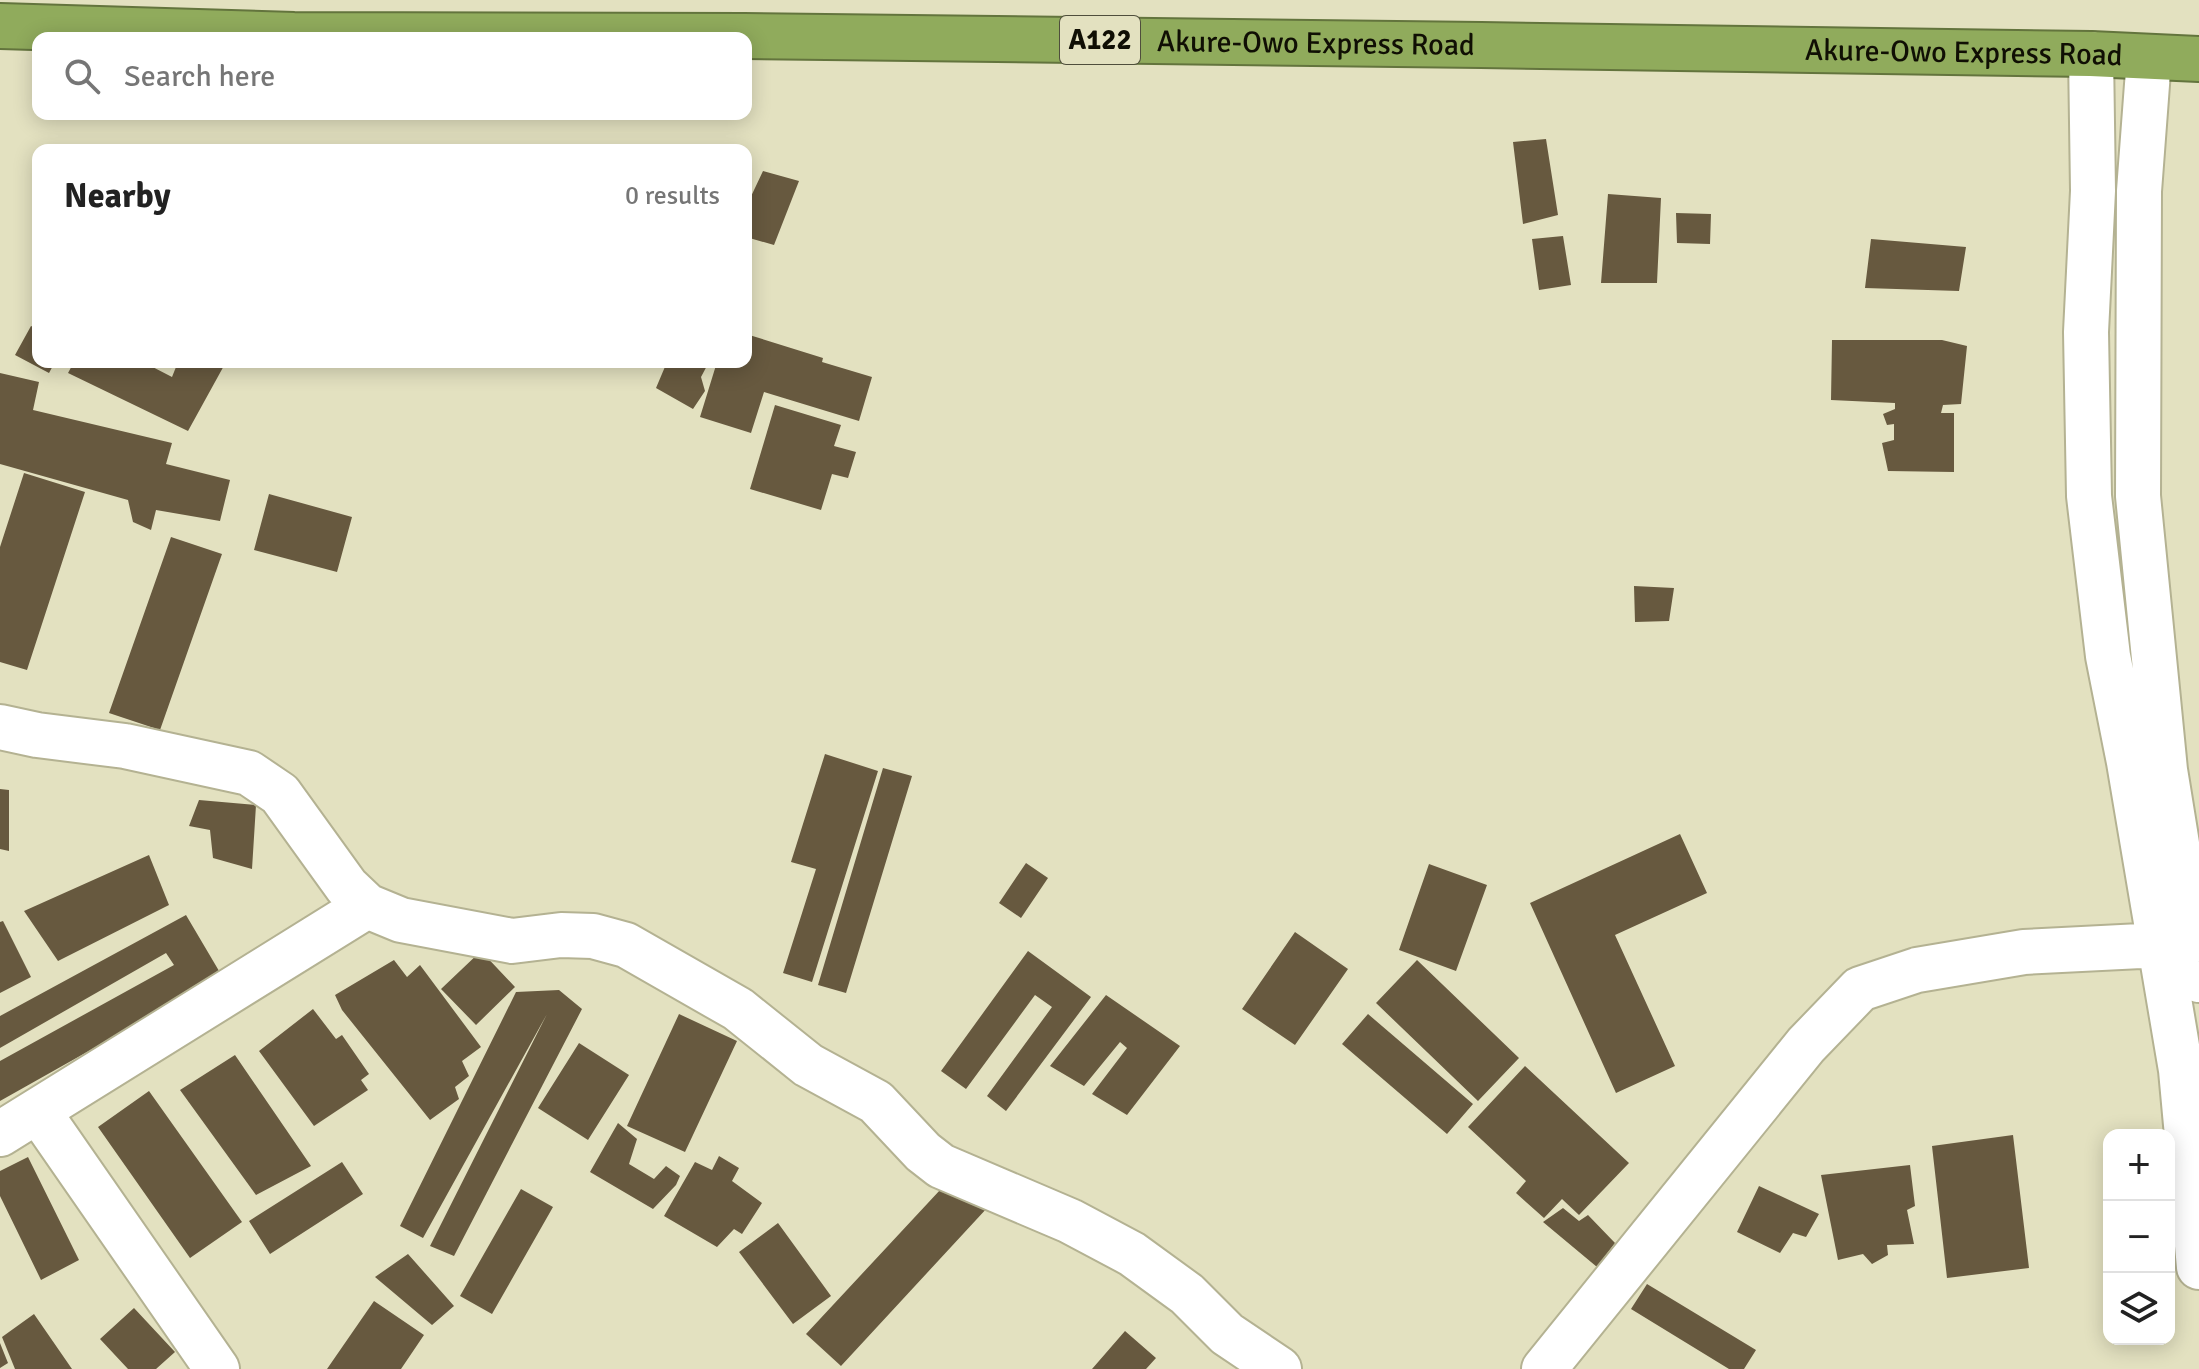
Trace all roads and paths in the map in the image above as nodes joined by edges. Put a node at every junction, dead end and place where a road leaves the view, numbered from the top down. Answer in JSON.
{"nodes":[{"id":1,"x":0,"y":26,"type":"edge"},
{"id":2,"x":196,"y":32,"type":"edge"},
{"id":3,"x":752,"y":36,"type":"edge"},
{"id":4,"x":2091,"y":54,"type":"junction"},
{"id":5,"x":2149,"y":58,"type":"junction"},
{"id":6,"x":2199,"y":59,"type":"edge"},
{"id":7,"x":2093,"y":191,"type":"junction"},
{"id":8,"x":2139,"y":191,"type":"junction"},
{"id":9,"x":2089,"y":496,"type":"junction"},
{"id":10,"x":2138,"y":496,"type":"junction"},
{"id":11,"x":0,"y":727,"type":"edge"},
{"id":12,"x":367,"y":906,"type":"junction"},
{"id":13,"x":2184,"y":955,"type":"edge"},
{"id":14,"x":2190,"y":1070,"type":"edge"},
{"id":15,"x":38,"y":1111,"type":"junction"},
{"id":16,"x":0,"y":1134,"type":"edge"},
{"id":17,"x":2199,"y":1267,"type":"edge"},
{"id":18,"x":217,"y":1369,"type":"edge"},
{"id":19,"x":1279,"y":1369,"type":"edge"},
{"id":20,"x":1544,"y":1369,"type":"edge"}],
"edges":[{"from":1,"to":2,"type":"highway","name":"Akure-Owo Express Road","number":"A122"},
{"from":3,"to":4,"type":"highway","name":"Akure-Owo Express Road","number":"A122"},
{"from":4,"to":5,"type":"highway","name":"Akure-Owo Express Road","number":"A122"},
{"from":4,"to":7,"type":"street"},
{"from":5,"to":6,"type":"highway","name":"Akure-Owo Express Road","number":"A122"},
{"from":5,"to":8,"type":"street"},
{"from":7,"to":8,"type":"street"},
{"from":7,"to":9,"type":"street"},
{"from":8,"to":10,"type":"street"},
{"from":9,"to":10,"type":"street"},
{"from":9,"to":13,"type":"street"},
{"from":10,"to":13,"type":"street"},
{"from":11,"to":12,"type":"street"},
{"from":12,"to":15,"type":"street"},
{"from":12,"to":19,"type":"street"},
{"from":13,"to":14,"type":"street"},
{"from":13,"to":20,"type":"street"},
{"from":14,"to":17,"type":"street"},
{"from":15,"to":16,"type":"street"},
{"from":15,"to":18,"type":"street"}]}
